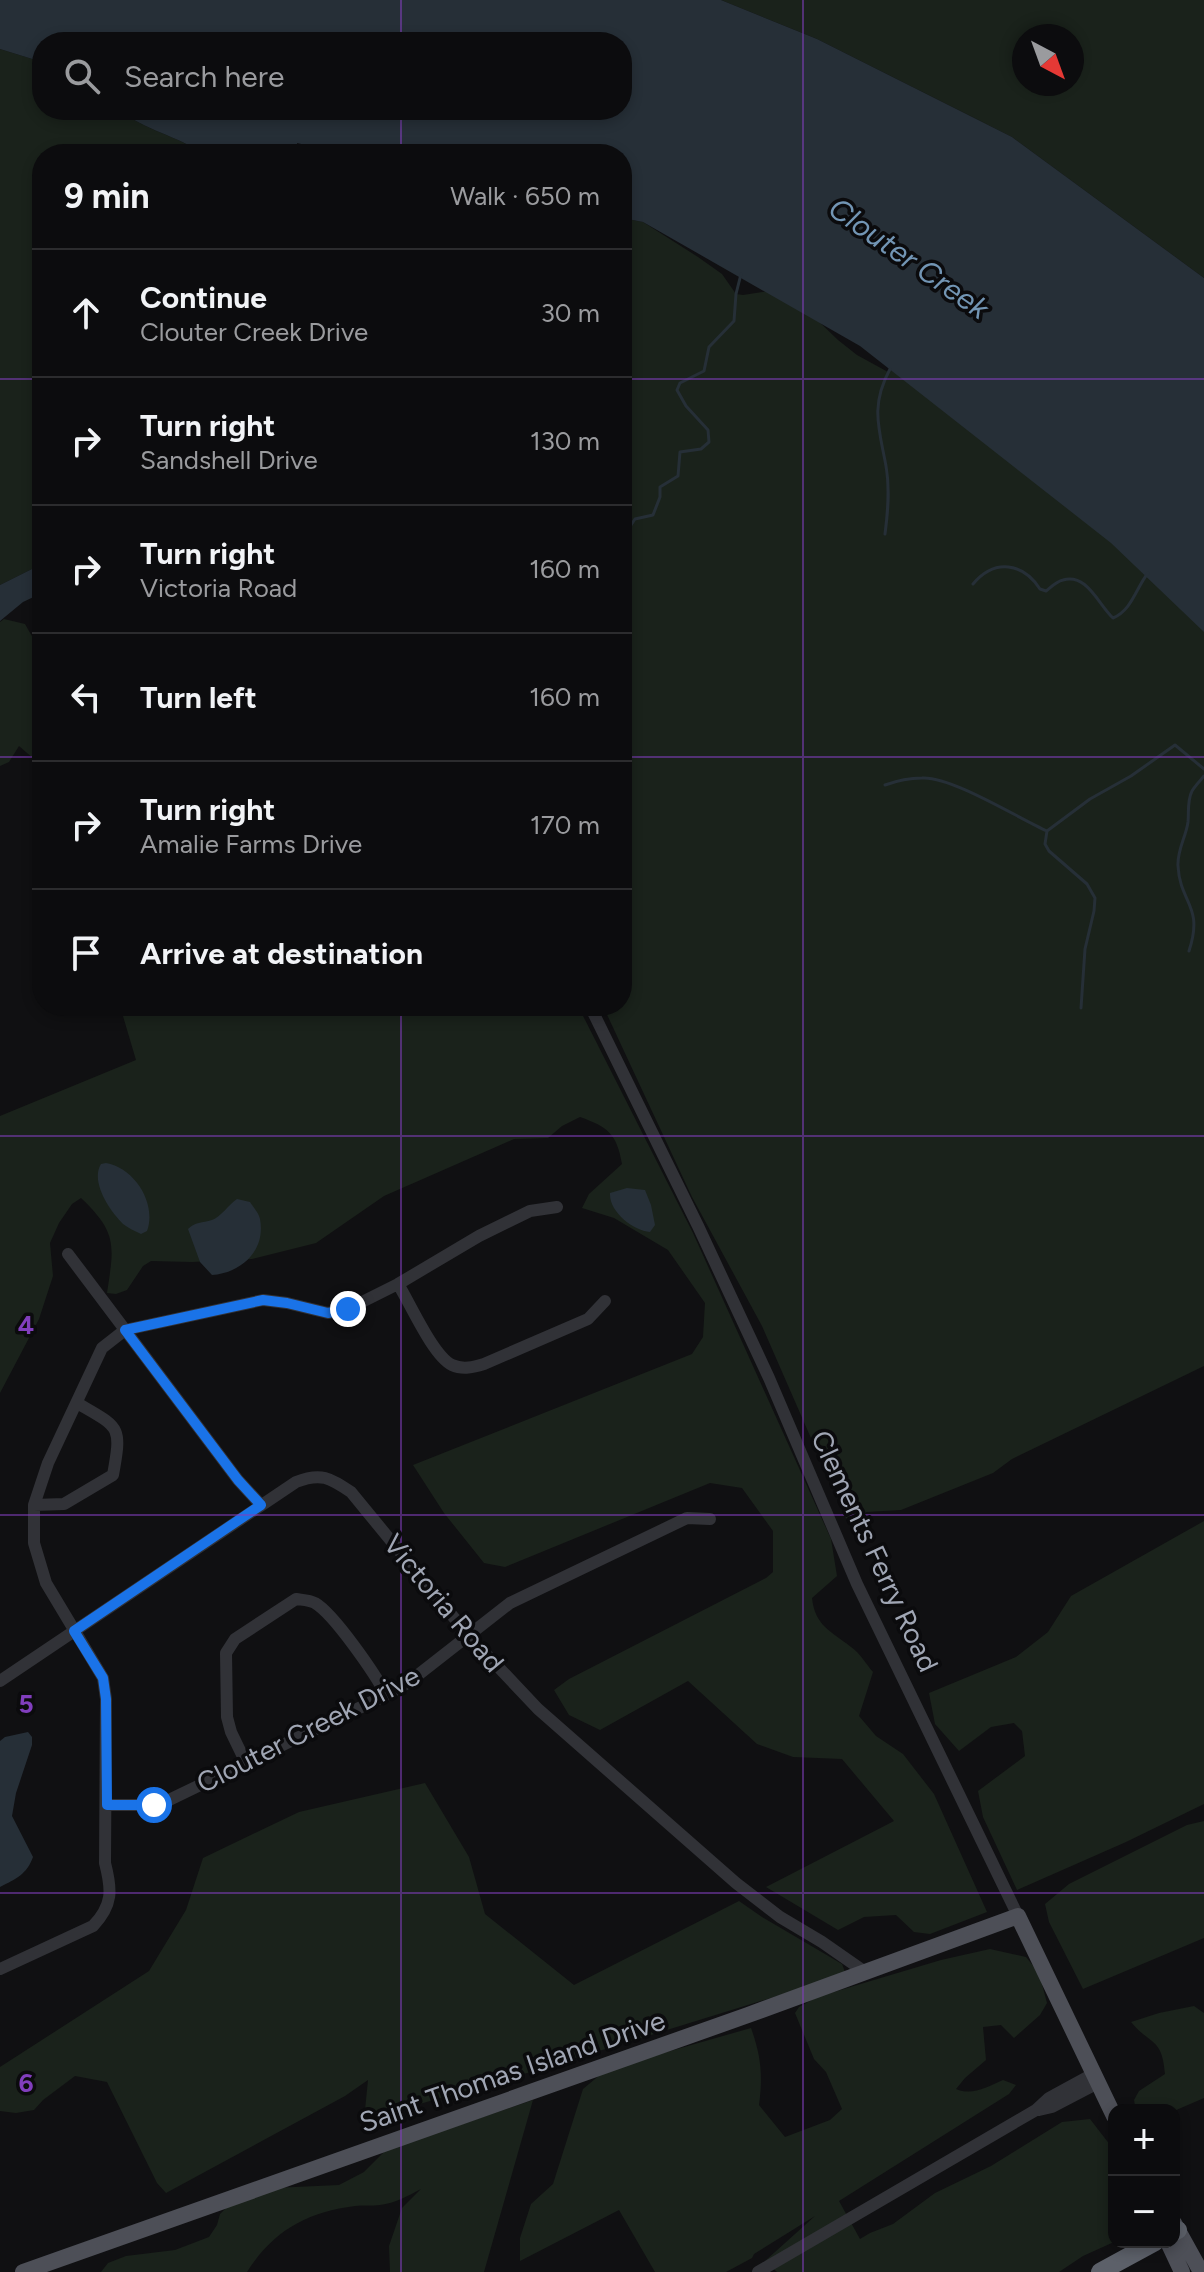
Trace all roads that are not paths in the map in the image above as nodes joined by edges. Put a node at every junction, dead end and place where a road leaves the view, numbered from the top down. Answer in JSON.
{"nodes":[{"id":1,"x":595,"y":1016,"type":"edge"},
{"id":2,"x":557,"y":1207,"type":"dead end"},
{"id":3,"x":68,"y":1254,"type":"dead end"},
{"id":4,"x":398,"y":1284,"type":"junction"},
{"id":5,"x":605,"y":1301,"type":"dead end"},
{"id":6,"x":125,"y":1330,"type":"junction"},
{"id":7,"x":77,"y":1403,"type":"junction"},
{"id":8,"x":34,"y":1505,"type":"junction"},
{"id":9,"x":261,"y":1505,"type":"junction"},
{"id":10,"x":710,"y":1519,"type":"dead end"},
{"id":11,"x":74,"y":1631,"type":"junction"},
{"id":12,"x":469,"y":1636,"type":"junction"},
{"id":13,"x":0,"y":1681,"type":"edge"},
{"id":14,"x":386,"y":1695,"type":"junction"},
{"id":15,"x":246,"y":1763,"type":"junction"},
{"id":16,"x":107,"y":1805,"type":"junction"},
{"id":17,"x":1018,"y":1916,"type":"junction"},
{"id":18,"x":0,"y":1969,"type":"edge"},
{"id":19,"x":865,"y":1972,"type":"junction"},
{"id":20,"x":1095,"y":2079,"type":"junction"},
{"id":21,"x":1108,"y":2104,"type":"edge"},
{"id":22,"x":1180,"y":2241,"type":"edge"},
{"id":23,"x":1144,"y":2248,"type":"edge"},
{"id":24,"x":1177,"y":2248,"type":"edge"},
{"id":25,"x":26,"y":2271,"type":"edge"},
{"id":26,"x":758,"y":2272,"type":"edge"},
{"id":27,"x":1100,"y":2272,"type":"edge"},
{"id":28,"x":1182,"y":2272,"type":"edge"},
{"id":29,"x":1201,"y":2272,"type":"edge"}],
"edges":[{"from":1,"to":17,"type":"street","name":"Clements Ferry Road"},
{"from":2,"to":4,"type":"street"},
{"from":3,"to":6,"type":"street"},
{"from":4,"to":5,"type":"street"},
{"from":4,"to":6,"type":"street"},
{"from":6,"to":7,"type":"street"},
{"from":6,"to":9,"type":"street"},
{"from":7,"to":8,"type":"street"},
{"from":7,"to":8,"type":"street"},
{"from":8,"to":11,"type":"street"},
{"from":9,"to":11,"type":"street","name":"Victoria Road"},
{"from":9,"to":12,"type":"street","name":"Victoria Road"},
{"from":10,"to":12,"type":"street","name":"Clouter Creek Drive"},
{"from":11,"to":13,"type":"street","name":"Victoria Road"},
{"from":11,"to":16,"type":"street"},
{"from":12,"to":14,"type":"street","name":"Clouter Creek Drive"},
{"from":12,"to":19,"type":"street","name":"Victoria Road"},
{"from":14,"to":15,"type":"street","name":"Clouter Creek Drive"},
{"from":14,"to":15,"type":"street"},
{"from":15,"to":16,"type":"street","name":"Clouter Creek Drive"},
{"from":16,"to":18,"type":"street"},
{"from":17,"to":19,"type":"main road","name":"Saint Thomas Island Drive"},
{"from":17,"to":20,"type":"main road","name":"Clements Ferry Road"},
{"from":19,"to":25,"type":"main road","name":"Saint Thomas Island Drive"},
{"from":20,"to":21,"type":"main road","name":"Clements Ferry Road"},
{"from":20,"to":26,"type":"street"},
{"from":22,"to":29,"type":"main road"},
{"from":23,"to":27,"type":"highway"},
{"from":24,"to":28,"type":"main road"}]}
